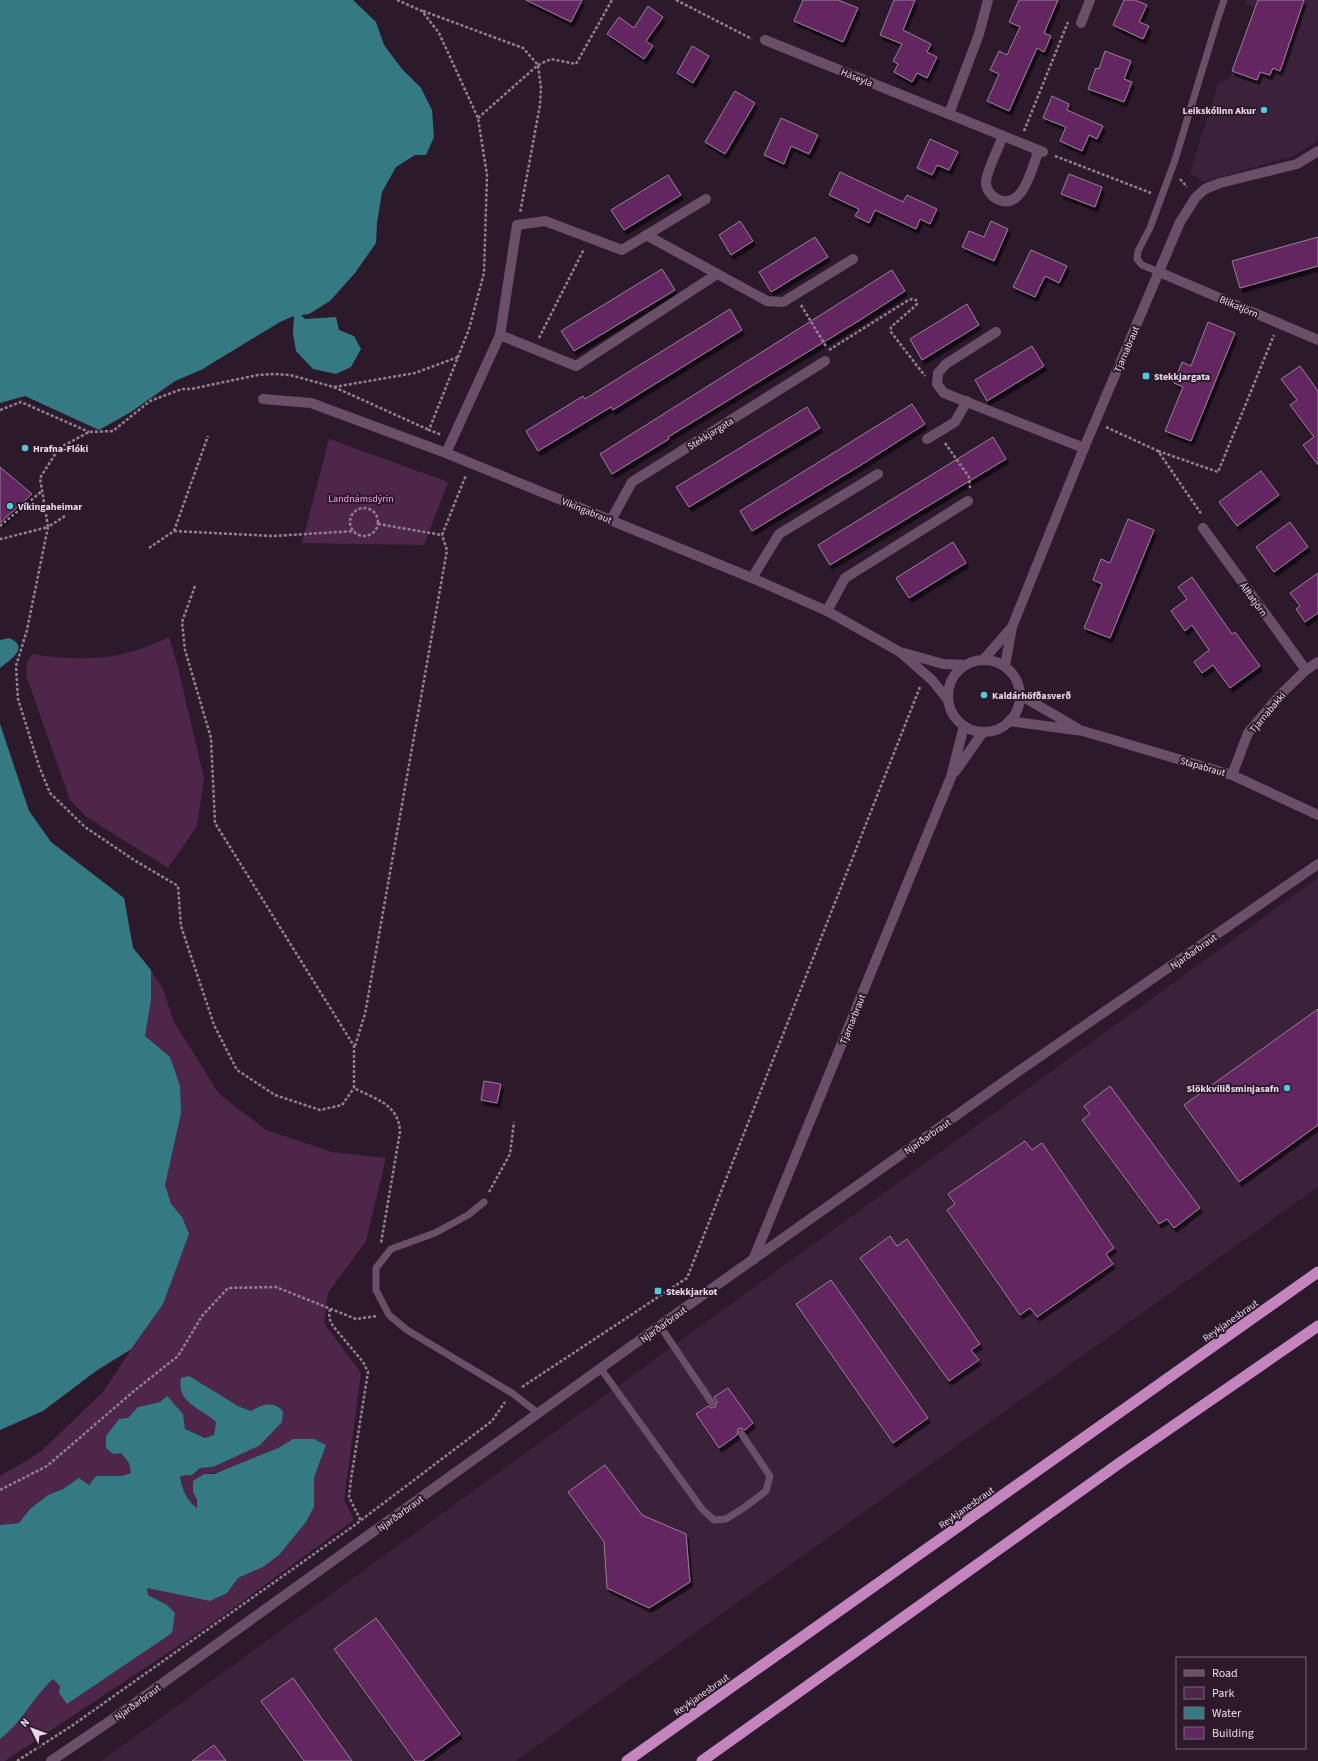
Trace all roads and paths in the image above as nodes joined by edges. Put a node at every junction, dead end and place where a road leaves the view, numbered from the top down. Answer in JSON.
{"nodes":[{"id":1,"x":397,"y":0,"type":"edge"},
{"id":2,"x":612,"y":0,"type":"edge"},
{"id":3,"x":676,"y":0,"type":"edge"},
{"id":4,"x":988,"y":0,"type":"edge"},
{"id":5,"x":1090,"y":0,"type":"edge"},
{"id":6,"x":1224,"y":0,"type":"edge"},
{"id":7,"x":422,"y":11,"type":"junction"},
{"id":8,"x":1081,"y":23,"type":"joint"},
{"id":9,"x":765,"y":40,"type":"joint"},
{"id":10,"x":538,"y":65,"type":"junction"},
{"id":11,"x":950,"y":114,"type":"junction"},
{"id":12,"x":478,"y":118,"type":"junction"},
{"id":13,"x":1003,"y":136,"type":"junction"},
{"id":14,"x":1019,"y":142,"type":"junction"},
{"id":15,"x":1041,"y":151,"type":"junction"},
{"id":16,"x":1318,"y":151,"type":"edge"},
{"id":17,"x":1171,"y":170,"type":"junction"},
{"id":18,"x":1161,"y":197,"type":"junction"},
{"id":19,"x":1196,"y":197,"type":"junction"},
{"id":20,"x":706,"y":199,"type":"dead end"},
{"id":21,"x":517,"y":225,"type":"junction"},
{"id":22,"x":646,"y":235,"type":"junction"},
{"id":23,"x":590,"y":237,"type":"junction"},
{"id":24,"x":853,"y":259,"type":"dead end"},
{"id":25,"x":1159,"y":272,"type":"junction"},
{"id":26,"x":717,"y":274,"type":"junction"},
{"id":27,"x":794,"y":295,"type":"junction"},
{"id":28,"x":1279,"y":323,"type":"junction"},
{"id":29,"x":996,"y":332,"type":"dead end"},
{"id":30,"x":500,"y":336,"type":"junction"},
{"id":31,"x":1318,"y":340,"type":"edge"},
{"id":32,"x":535,"y":349,"type":"junction"},
{"id":33,"x":828,"y":350,"type":"junction"},
{"id":34,"x":458,"y":357,"type":"junction"},
{"id":35,"x":825,"y":361,"type":"joint"},
{"id":36,"x":937,"y":384,"type":"junction"},
{"id":37,"x":334,"y":387,"type":"junction"},
{"id":38,"x":263,"y":399,"type":"dead end"},
{"id":39,"x":967,"y":401,"type":"junction"},
{"id":40,"x":0,"y":410,"type":"edge"},
{"id":41,"x":1095,"y":422,"type":"junction"},
{"id":42,"x":429,"y":430,"type":"junction"},
{"id":43,"x":90,"y":432,"type":"junction"},
{"id":44,"x":938,"y":432,"type":"junction"},
{"id":45,"x":208,"y":436,"type":"dead end"},
{"id":46,"x":927,"y":439,"type":"dead end"},
{"id":47,"x":452,"y":440,"type":"junction"},
{"id":48,"x":1084,"y":448,"type":"junction"},
{"id":49,"x":1158,"y":451,"type":"junction"},
{"id":50,"x":446,"y":453,"type":"junction"},
{"id":51,"x":471,"y":463,"type":"junction"},
{"id":52,"x":878,"y":474,"type":"dead end"},
{"id":53,"x":42,"y":491,"type":"junction"},
{"id":54,"x":968,"y":501,"type":"joint"},
{"id":55,"x":65,"y":516,"type":"dead end"},
{"id":56,"x":611,"y":520,"type":"junction"},
{"id":57,"x":378,"y":524,"type":"junction"},
{"id":58,"x":0,"y":526,"type":"edge"},
{"id":59,"x":48,"y":527,"type":"junction"},
{"id":60,"x":1202,"y":528,"type":"joint"},
{"id":61,"x":174,"y":531,"type":"junction"},
{"id":62,"x":354,"y":531,"type":"junction"},
{"id":63,"x":442,"y":535,"type":"junction"},
{"id":64,"x":0,"y":538,"type":"edge"},
{"id":65,"x":149,"y":548,"type":"dead end"},
{"id":66,"x":752,"y":578,"type":"junction"},
{"id":67,"x":195,"y":586,"type":"dead end"},
{"id":68,"x":827,"y":611,"type":"junction"},
{"id":69,"x":1012,"y":627,"type":"junction"},
{"id":70,"x":900,"y":652,"type":"junction"},
{"id":71,"x":984,"y":660,"type":"junction"},
{"id":72,"x":1318,"y":662,"type":"edge"},
{"id":73,"x":965,"y":665,"type":"junction"},
{"id":74,"x":1005,"y":666,"type":"junction"},
{"id":75,"x":1306,"y":670,"type":"junction"},
{"id":76,"x":927,"y":676,"type":"junction"},
{"id":77,"x":1020,"y":695,"type":"junction"},
{"id":78,"x":948,"y":700,"type":"junction"},
{"id":79,"x":1009,"y":721,"type":"junction"},
{"id":80,"x":964,"y":726,"type":"junction"},
{"id":81,"x":1083,"y":731,"type":"junction"},
{"id":82,"x":983,"y":732,"type":"junction"},
{"id":83,"x":1232,"y":775,"type":"junction"},
{"id":84,"x":952,"y":777,"type":"junction"},
{"id":85,"x":1318,"y":815,"type":"edge"},
{"id":86,"x":1318,"y":864,"type":"edge"},
{"id":87,"x":354,"y":1046,"type":"junction"},
{"id":88,"x":354,"y":1088,"type":"junction"},
{"id":89,"x":514,"y":1122,"type":"dead end"},
{"id":90,"x":484,"y":1202,"type":"joint"},
{"id":91,"x":380,"y":1245,"type":"dead end"},
{"id":92,"x":753,"y":1260,"type":"junction"},
{"id":93,"x":1318,"y":1272,"type":"edge"},
{"id":94,"x":330,"y":1309,"type":"junction"},
{"id":95,"x":389,"y":1315,"type":"junction"},
{"id":96,"x":660,"y":1326,"type":"junction"},
{"id":97,"x":1318,"y":1326,"type":"edge"},
{"id":98,"x":601,"y":1368,"type":"junction"},
{"id":99,"x":512,"y":1393,"type":"junction"},
{"id":100,"x":712,"y":1403,"type":"dead end"},
{"id":101,"x":538,"y":1414,"type":"junction"},
{"id":102,"x":740,"y":1433,"type":"dead end"},
{"id":103,"x":0,"y":1490,"type":"edge"},
{"id":104,"x":361,"y":1521,"type":"junction"},
{"id":105,"x":17,"y":1761,"type":"edge"},
{"id":106,"x":51,"y":1761,"type":"edge"},
{"id":107,"x":627,"y":1761,"type":"edge"},
{"id":108,"x":702,"y":1761,"type":"edge"}],
"edges":[{"from":1,"to":7,"type":"path"},
{"from":2,"to":10,"type":"path"},
{"from":3,"to":9,"type":"path"},
{"from":4,"to":11,"type":"street"},
{"from":5,"to":8,"type":"street"},
{"from":6,"to":17,"type":"lane"},
{"from":7,"to":10,"type":"path"},
{"from":7,"to":12,"type":"path"},
{"from":8,"to":14,"type":"path"},
{"from":9,"to":11,"type":"street","name":"Háseyla"},
{"from":10,"to":12,"type":"path"},
{"from":10,"to":21,"type":"path"},
{"from":11,"to":13,"type":"street","name":"Háseyla"},
{"from":12,"to":34,"type":"path"},
{"from":13,"to":14,"type":"street","name":"Háseyla"},
{"from":13,"to":15,"type":"street"},
{"from":14,"to":15,"type":"street","name":"Háseyla"},
{"from":15,"to":18,"type":"path"},
{"from":16,"to":19,"type":"street","name":"Tjarnabraut"},
{"from":17,"to":18,"type":"lane"},
{"from":17,"to":19,"type":"path"},
{"from":18,"to":25,"type":"lane"},
{"from":19,"to":25,"type":"street","name":"Tjarnabraut"},
{"from":20,"to":22,"type":"street"},
{"from":21,"to":23,"type":"street"},
{"from":21,"to":30,"type":"street"},
{"from":22,"to":23,"type":"street"},
{"from":22,"to":26,"type":"street"},
{"from":23,"to":32,"type":"path"},
{"from":24,"to":27,"type":"street"},
{"from":25,"to":28,"type":"street","name":"Blikatjörn"},
{"from":25,"to":41,"type":"street","name":"Tjarnabraut"},
{"from":26,"to":27,"type":"street"},
{"from":26,"to":32,"type":"street"},
{"from":27,"to":33,"type":"path"},
{"from":28,"to":31,"type":"street","name":"Blikatjörn"},
{"from":28,"to":49,"type":"path"},
{"from":29,"to":36,"type":"street"},
{"from":30,"to":32,"type":"street"},
{"from":30,"to":47,"type":"street"},
{"from":33,"to":35,"type":"path"},
{"from":33,"to":36,"type":"path"},
{"from":34,"to":37,"type":"path"},
{"from":34,"to":42,"type":"path"},
{"from":35,"to":56,"type":"street","name":"Stekkjargata"},
{"from":36,"to":39,"type":"street"},
{"from":37,"to":42,"type":"path"},
{"from":37,"to":43,"type":"path"},
{"from":38,"to":50,"type":"street","name":"Vikingabraut"},
{"from":39,"to":44,"type":"street"},
{"from":39,"to":48,"type":"street"},
{"from":40,"to":43,"type":"path"},
{"from":41,"to":48,"type":"street","name":"Tjarnabraut"},
{"from":41,"to":49,"type":"path"},
{"from":42,"to":47,"type":"path"},
{"from":43,"to":53,"type":"path"},
{"from":44,"to":46,"type":"street"},
{"from":44,"to":54,"type":"path"},
{"from":45,"to":61,"type":"path"},
{"from":47,"to":50,"type":"street"},
{"from":48,"to":69,"type":"street","name":"Tjarnabraut"},
{"from":49,"to":60,"type":"path"},
{"from":50,"to":51,"type":"street","name":"Vikingabraut"},
{"from":51,"to":56,"type":"street","name":"Vikingabraut"},
{"from":51,"to":63,"type":"path"},
{"from":52,"to":66,"type":"street"},
{"from":53,"to":58,"type":"path"},
{"from":53,"to":59,"type":"path"},
{"from":54,"to":68,"type":"street"},
{"from":55,"to":59,"type":"path"},
{"from":56,"to":66,"type":"street","name":"Vikingabraut"},
{"from":57,"to":62,"type":"path"},
{"from":57,"to":62,"type":"path"},
{"from":57,"to":63,"type":"path"},
{"from":59,"to":64,"type":"path"},
{"from":59,"to":88,"type":"path"},
{"from":60,"to":75,"type":"street","name":"Álftatjörn"},
{"from":61,"to":62,"type":"path"},
{"from":61,"to":65,"type":"path"},
{"from":63,"to":87,"type":"path"},
{"from":66,"to":68,"type":"street","name":"Vikingabraut"},
{"from":67,"to":87,"type":"path"},
{"from":68,"to":70,"type":"street","name":"Vikingabraut"},
{"from":69,"to":71,"type":"street","name":"Tjarnabraut"},
{"from":69,"to":74,"type":"street","name":"Tjarnabraut"},
{"from":70,"to":73,"type":"street","name":"Vikingabraut"},
{"from":70,"to":76,"type":"street","name":"Vikingabraut"},
{"from":71,"to":73,"type":"street"},
{"from":71,"to":74,"type":"street"},
{"from":72,"to":75,"type":"street","name":"Tjarnabakki"},
{"from":73,"to":78,"type":"street"},
{"from":74,"to":77,"type":"street"},
{"from":75,"to":83,"type":"street","name":"Tjarnabakki"},
{"from":76,"to":78,"type":"street","name":"Vikingabraut"},
{"from":76,"to":99,"type":"path"},
{"from":77,"to":79,"type":"street"},
{"from":77,"to":81,"type":"street","name":"Stapabraut"},
{"from":78,"to":80,"type":"street"},
{"from":79,"to":81,"type":"street","name":"Stapabraut"},
{"from":79,"to":82,"type":"street"},
{"from":80,"to":82,"type":"street"},
{"from":80,"to":84,"type":"street","name":"Tjarnarbraut"},
{"from":81,"to":83,"type":"street","name":"Stapabraut"},
{"from":82,"to":84,"type":"street","name":"Tjarnarbraut"},
{"from":83,"to":85,"type":"street","name":"Stapabraut"},
{"from":84,"to":92,"type":"street","name":"Tjarnarbraut"},
{"from":86,"to":92,"type":"street","name":"Njarðarbraut"},
{"from":87,"to":88,"type":"path"},
{"from":88,"to":91,"type":"path"},
{"from":89,"to":90,"type":"path"},
{"from":90,"to":95,"type":"lane"},
{"from":92,"to":96,"type":"street","name":"Njarðarbraut"},
{"from":93,"to":107,"type":"highway","name":"Reykjanesbraut"},
{"from":94,"to":95,"type":"path"},
{"from":94,"to":103,"type":"path"},
{"from":94,"to":104,"type":"path"},
{"from":95,"to":99,"type":"lane"},
{"from":96,"to":98,"type":"street","name":"Njarðarbraut"},
{"from":96,"to":100,"type":"lane"},
{"from":97,"to":108,"type":"highway"},
{"from":98,"to":101,"type":"street","name":"Njarðarbraut"},
{"from":98,"to":102,"type":"lane"},
{"from":99,"to":101,"type":"lane"},
{"from":99,"to":104,"type":"path"},
{"from":101,"to":106,"type":"street","name":"Njarðarbraut"},
{"from":104,"to":105,"type":"path"}]}
